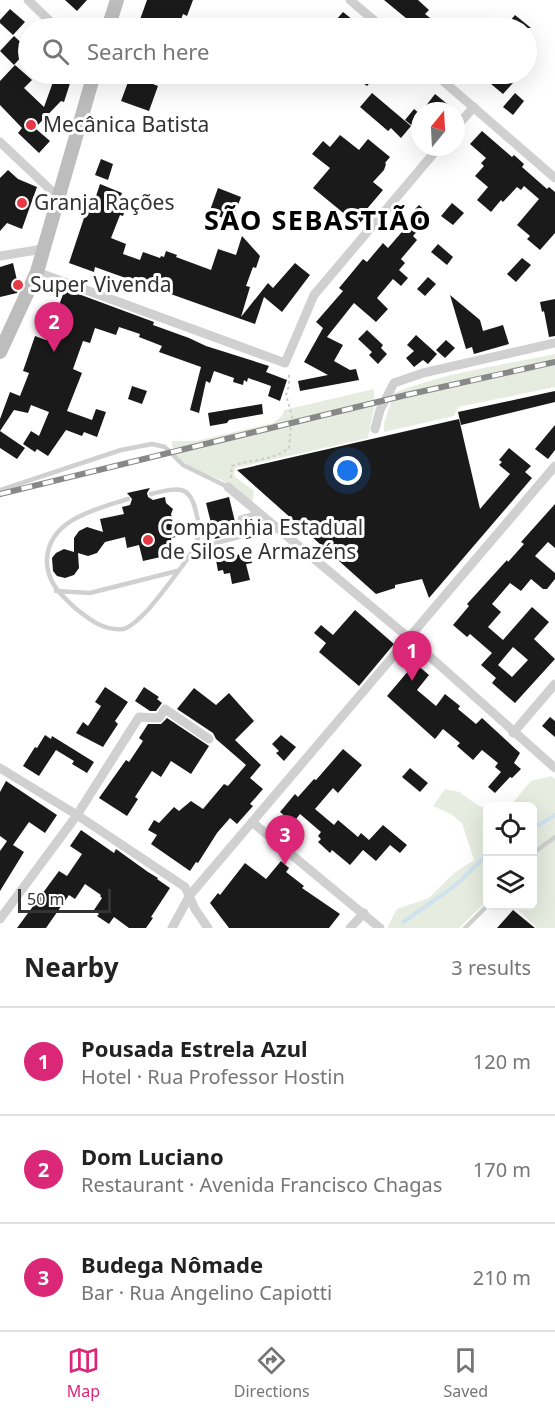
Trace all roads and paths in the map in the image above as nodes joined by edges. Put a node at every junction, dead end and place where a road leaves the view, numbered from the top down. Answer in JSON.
{"nodes":[{"id":1,"x":28,"y":0,"type":"edge"},
{"id":2,"x":117,"y":0,"type":"edge"},
{"id":3,"x":350,"y":0,"type":"edge"},
{"id":4,"x":47,"y":18,"type":"edge"},
{"id":5,"x":111,"y":18,"type":"edge"},
{"id":6,"x":371,"y":18,"type":"edge"},
{"id":7,"x":91,"y":84,"type":"edge"},
{"id":8,"x":447,"y":84,"type":"edge"},
{"id":9,"x":474,"y":107,"type":"junction"},
{"id":10,"x":465,"y":117,"type":"edge"},
{"id":11,"x":0,"y":142,"type":"edge"},
{"id":12,"x":431,"y":156,"type":"edge"},
{"id":13,"x":555,"y":178,"type":"edge"},
{"id":14,"x":57,"y":196,"type":"junction"},
{"id":15,"x":43,"y":249,"type":"junction"},
{"id":16,"x":0,"y":256,"type":"edge"},
{"id":17,"x":37,"y":272,"type":"junction"},
{"id":18,"x":555,"y":343,"type":"edge"},
{"id":19,"x":0,"y":352,"type":"edge"},
{"id":20,"x":285,"y":363,"type":"junction"},
{"id":21,"x":375,"y":429,"type":"dead end"},
{"id":22,"x":554,"y":469,"type":"edge"},
{"id":23,"x":228,"y":487,"type":"junction"},
{"id":24,"x":0,"y":489,"type":"edge"},
{"id":25,"x":151,"y":494,"type":"dead end"},
{"id":26,"x":128,"y":499,"type":"dead end"},
{"id":27,"x":260,"y":513,"type":"junction"},
{"id":28,"x":196,"y":545,"type":"junction"},
{"id":29,"x":177,"y":572,"type":"junction"},
{"id":30,"x":56,"y":591,"type":"junction"},
{"id":31,"x":409,"y":638,"type":"junction"},
{"id":32,"x":555,"y":684,"type":"edge"},
{"id":33,"x":513,"y":733,"type":"junction"},
{"id":34,"x":209,"y":740,"type":"dead end"},
{"id":35,"x":0,"y":768,"type":"edge"},
{"id":36,"x":555,"y":768,"type":"edge"},
{"id":37,"x":77,"y":815,"type":"junction"},
{"id":38,"x":252,"y":822,"type":"junction"},
{"id":39,"x":555,"y":837,"type":"edge"},
{"id":40,"x":537,"y":850,"type":"edge"},
{"id":41,"x":190,"y":895,"type":"junction"},
{"id":42,"x":483,"y":910,"type":"edge"},
{"id":43,"x":363,"y":913,"type":"junction"},
{"id":44,"x":0,"y":919,"type":"edge"},
{"id":45,"x":172,"y":928,"type":"edge"},
{"id":46,"x":208,"y":928,"type":"edge"},
{"id":47,"x":350,"y":928,"type":"edge"},
{"id":48,"x":380,"y":928,"type":"edge"},
{"id":49,"x":465,"y":928,"type":"edge"}],
"edges":[{"from":1,"to":4,"type":"street"},
{"from":2,"to":5,"type":"main road"},
{"from":3,"to":6,"type":"street"},
{"from":7,"to":14,"type":"main road"},
{"from":8,"to":9,"type":"street"},
{"from":9,"to":10,"type":"street"},
{"from":9,"to":13,"type":"street"},
{"from":11,"to":14,"type":"street"},
{"from":12,"to":20,"type":"street"},
{"from":14,"to":15,"type":"main road"},
{"from":15,"to":16,"type":"street"},
{"from":15,"to":17,"type":"main road"},
{"from":17,"to":19,"type":"main road"},
{"from":17,"to":20,"type":"street"},
{"from":18,"to":21,"type":"street"},
{"from":20,"to":23,"type":"path"},
{"from":22,"to":31,"type":"street"},
{"from":23,"to":24,"type":"lane"},
{"from":23,"to":27,"type":"street"},
{"from":25,"to":28,"type":"lane"},
{"from":26,"to":30,"type":"lane"},
{"from":27,"to":28,"type":"lane"},
{"from":27,"to":31,"type":"street"},
{"from":28,"to":29,"type":"lane"},
{"from":29,"to":30,"type":"lane"},
{"from":29,"to":30,"type":"lane"},
{"from":31,"to":33,"type":"street"},
{"from":31,"to":38,"type":"street"},
{"from":32,"to":33,"type":"street"},
{"from":33,"to":36,"type":"street"},
{"from":34,"to":37,"type":"street"},
{"from":35,"to":37,"type":"street"},
{"from":37,"to":41,"type":"street"},
{"from":37,"to":44,"type":"street"},
{"from":38,"to":41,"type":"street"},
{"from":38,"to":43,"type":"street"},
{"from":39,"to":40,"type":"lane"},
{"from":41,"to":45,"type":"street"},
{"from":41,"to":46,"type":"street"},
{"from":42,"to":49,"type":"lane"},
{"from":43,"to":47,"type":"street"},
{"from":43,"to":48,"type":"street"}]}
